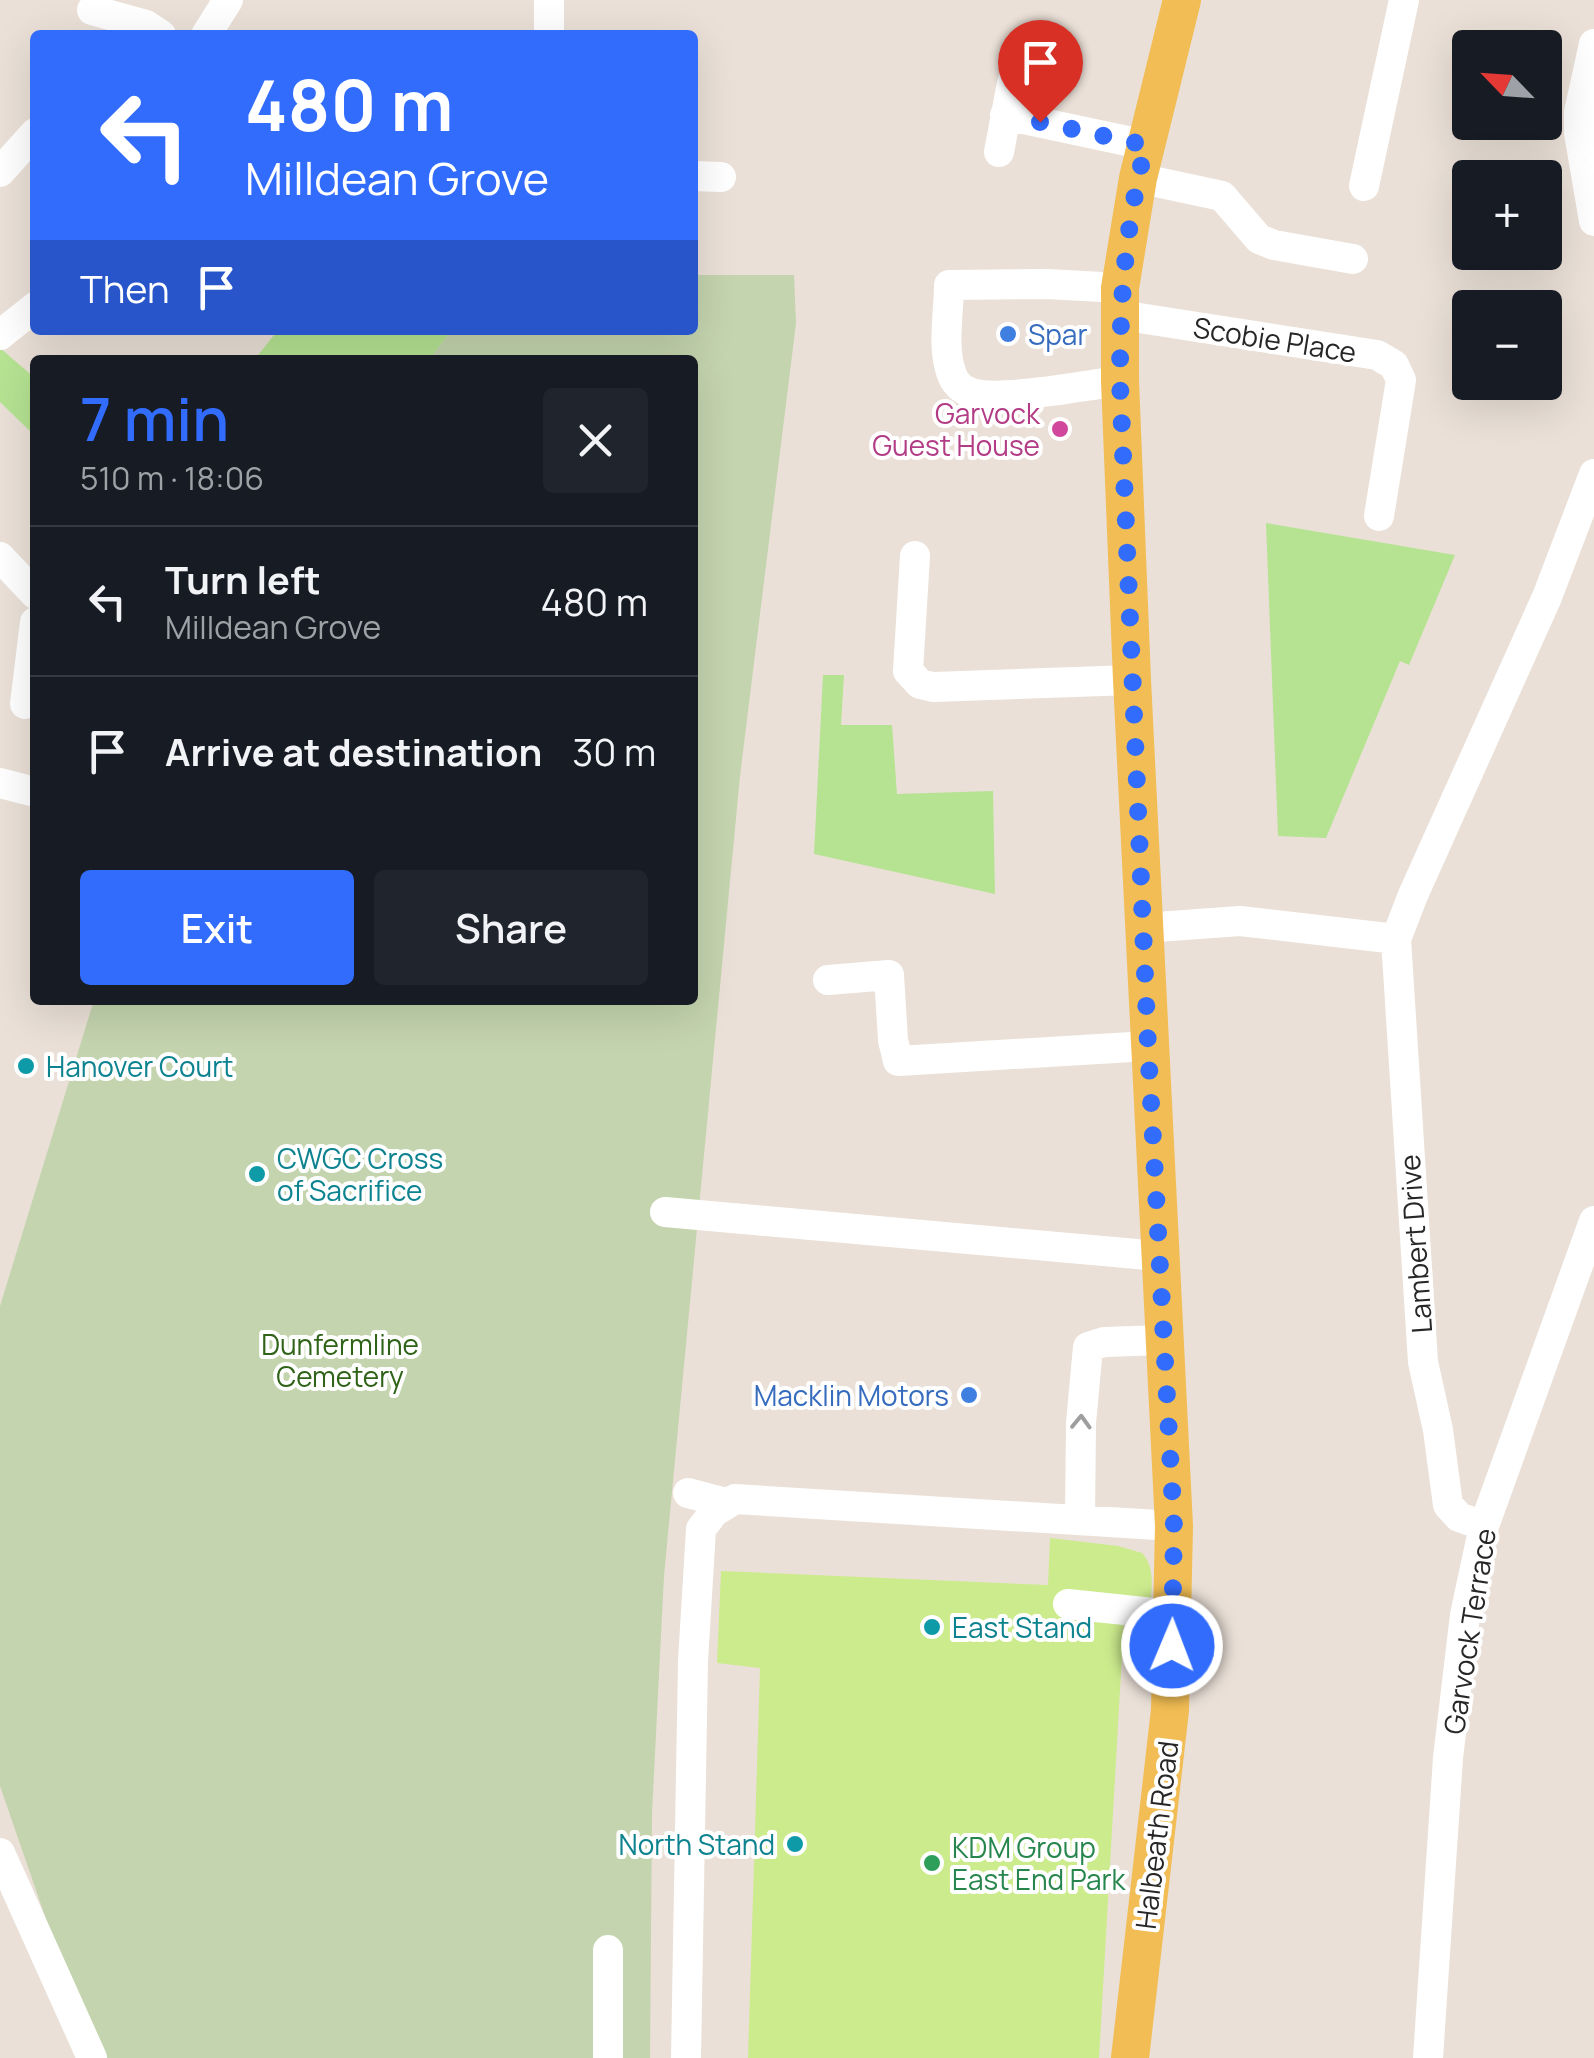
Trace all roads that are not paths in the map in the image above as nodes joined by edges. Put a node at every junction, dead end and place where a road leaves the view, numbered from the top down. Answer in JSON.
{"nodes":[{"id":1,"x":228,"y":0,"type":"edge"},
{"id":2,"x":549,"y":0,"type":"edge"},
{"id":3,"x":1182,"y":0,"type":"edge"},
{"id":4,"x":1404,"y":0,"type":"edge"},
{"id":5,"x":90,"y":15,"type":"edge"},
{"id":6,"x":153,"y":30,"type":"edge"},
{"id":7,"x":209,"y":30,"type":"edge"},
{"id":8,"x":549,"y":30,"type":"edge"},
{"id":9,"x":1594,"y":44,"type":"edge"},
{"id":10,"x":1012,"y":83,"type":"dead end"},
{"id":11,"x":1005,"y":115,"type":"junction"},
{"id":12,"x":30,"y":139,"type":"edge"},
{"id":13,"x":999,"y":152,"type":"dead end"},
{"id":14,"x":1142,"y":161,"type":"junction"},
{"id":15,"x":0,"y":172,"type":"edge"},
{"id":16,"x":1364,"y":186,"type":"dead end"},
{"id":17,"x":1590,"y":186,"type":"edge"},
{"id":18,"x":1594,"y":221,"type":"edge"},
{"id":19,"x":1353,"y":260,"type":"dead end"},
{"id":20,"x":1120,"y":302,"type":"junction"},
{"id":21,"x":30,"y":310,"type":"edge"},
{"id":22,"x":0,"y":334,"type":"edge"},
{"id":23,"x":1120,"y":382,"type":"junction"},
{"id":24,"x":1594,"y":474,"type":"edge"},
{"id":25,"x":1378,"y":516,"type":"dead end"},
{"id":26,"x":1585,"y":531,"type":"edge"},
{"id":27,"x":914,"y":556,"type":"dead end"},
{"id":28,"x":0,"y":557,"type":"edge"},
{"id":29,"x":30,"y":589,"type":"edge"},
{"id":30,"x":1132,"y":680,"type":"junction"},
{"id":31,"x":30,"y":681,"type":"edge"},
{"id":32,"x":25,"y":704,"type":"dead end"},
{"id":33,"x":0,"y":783,"type":"edge"},
{"id":34,"x":30,"y":791,"type":"edge"},
{"id":35,"x":1143,"y":928,"type":"junction"},
{"id":36,"x":1396,"y":939,"type":"junction"},
{"id":37,"x":828,"y":980,"type":"dead end"},
{"id":38,"x":1148,"y":1046,"type":"junction"},
{"id":39,"x":665,"y":1212,"type":"dead end"},
{"id":40,"x":1594,"y":1221,"type":"edge"},
{"id":41,"x":1160,"y":1256,"type":"junction"},
{"id":42,"x":1164,"y":1340,"type":"junction"},
{"id":43,"x":688,"y":1493,"type":"dead end"},
{"id":44,"x":726,"y":1502,"type":"junction"},
{"id":45,"x":1080,"y":1520,"type":"junction"},
{"id":46,"x":1174,"y":1526,"type":"junction"},
{"id":47,"x":1484,"y":1526,"type":"junction"},
{"id":48,"x":1068,"y":1604,"type":"dead end"},
{"id":49,"x":1172,"y":1615,"type":"junction"},
{"id":50,"x":0,"y":1853,"type":"edge"},
{"id":51,"x":608,"y":1950,"type":"dead end"},
{"id":52,"x":92,"y":2058,"type":"edge"},
{"id":53,"x":608,"y":2058,"type":"edge"},
{"id":54,"x":686,"y":2058,"type":"edge"},
{"id":55,"x":1130,"y":2058,"type":"edge"},
{"id":56,"x":1428,"y":2058,"type":"edge"}],
"edges":[{"from":1,"to":7,"type":"street"},
{"from":2,"to":8,"type":"street"},
{"from":3,"to":14,"type":"main road","name":"Halbeath Road"},
{"from":4,"to":16,"type":"street"},
{"from":5,"to":6,"type":"street"},
{"from":9,"to":17,"type":"street"},
{"from":10,"to":11,"type":"street"},
{"from":11,"to":13,"type":"street"},
{"from":11,"to":14,"type":"street"},
{"from":12,"to":15,"type":"street"},
{"from":14,"to":19,"type":"street"},
{"from":14,"to":20,"type":"main road","name":"Halbeath Road"},
{"from":17,"to":18,"type":"street"},
{"from":20,"to":23,"type":"main road","name":"Halbeath Road"},
{"from":20,"to":23,"type":"street"},
{"from":20,"to":25,"type":"street","name":"Scobie Place"},
{"from":21,"to":22,"type":"street"},
{"from":23,"to":30,"type":"main road","name":"Halbeath Road"},
{"from":24,"to":26,"type":"street","name":"Lambert Drive"},
{"from":26,"to":36,"type":"street","name":"Lambert Drive"},
{"from":27,"to":30,"type":"street"},
{"from":28,"to":29,"type":"street"},
{"from":30,"to":35,"type":"main road","name":"Halbeath Road"},
{"from":31,"to":32,"type":"street"},
{"from":33,"to":34,"type":"street"},
{"from":35,"to":36,"type":"street"},
{"from":35,"to":38,"type":"main road","name":"Halbeath Road"},
{"from":36,"to":47,"type":"street","name":"Lambert Drive"},
{"from":37,"to":38,"type":"street"},
{"from":38,"to":41,"type":"main road","name":"Halbeath Road"},
{"from":39,"to":41,"type":"street"},
{"from":40,"to":47,"type":"street","name":"Garvock Terrace"},
{"from":41,"to":42,"type":"main road","name":"Halbeath Road"},
{"from":45,"to":42,"type":"street","one_way":true},
{"from":42,"to":46,"type":"main road","name":"Halbeath Road"},
{"from":43,"to":44,"type":"street"},
{"from":44,"to":45,"type":"street"},
{"from":44,"to":54,"type":"street"},
{"from":45,"to":46,"type":"street"},
{"from":46,"to":49,"type":"main road","name":"Halbeath Road"},
{"from":47,"to":56,"type":"street","name":"Garvock Terrace"},
{"from":48,"to":49,"type":"street"},
{"from":49,"to":55,"type":"main road","name":"Halbeath Road"},
{"from":50,"to":52,"type":"street"},
{"from":51,"to":53,"type":"street"}]}
